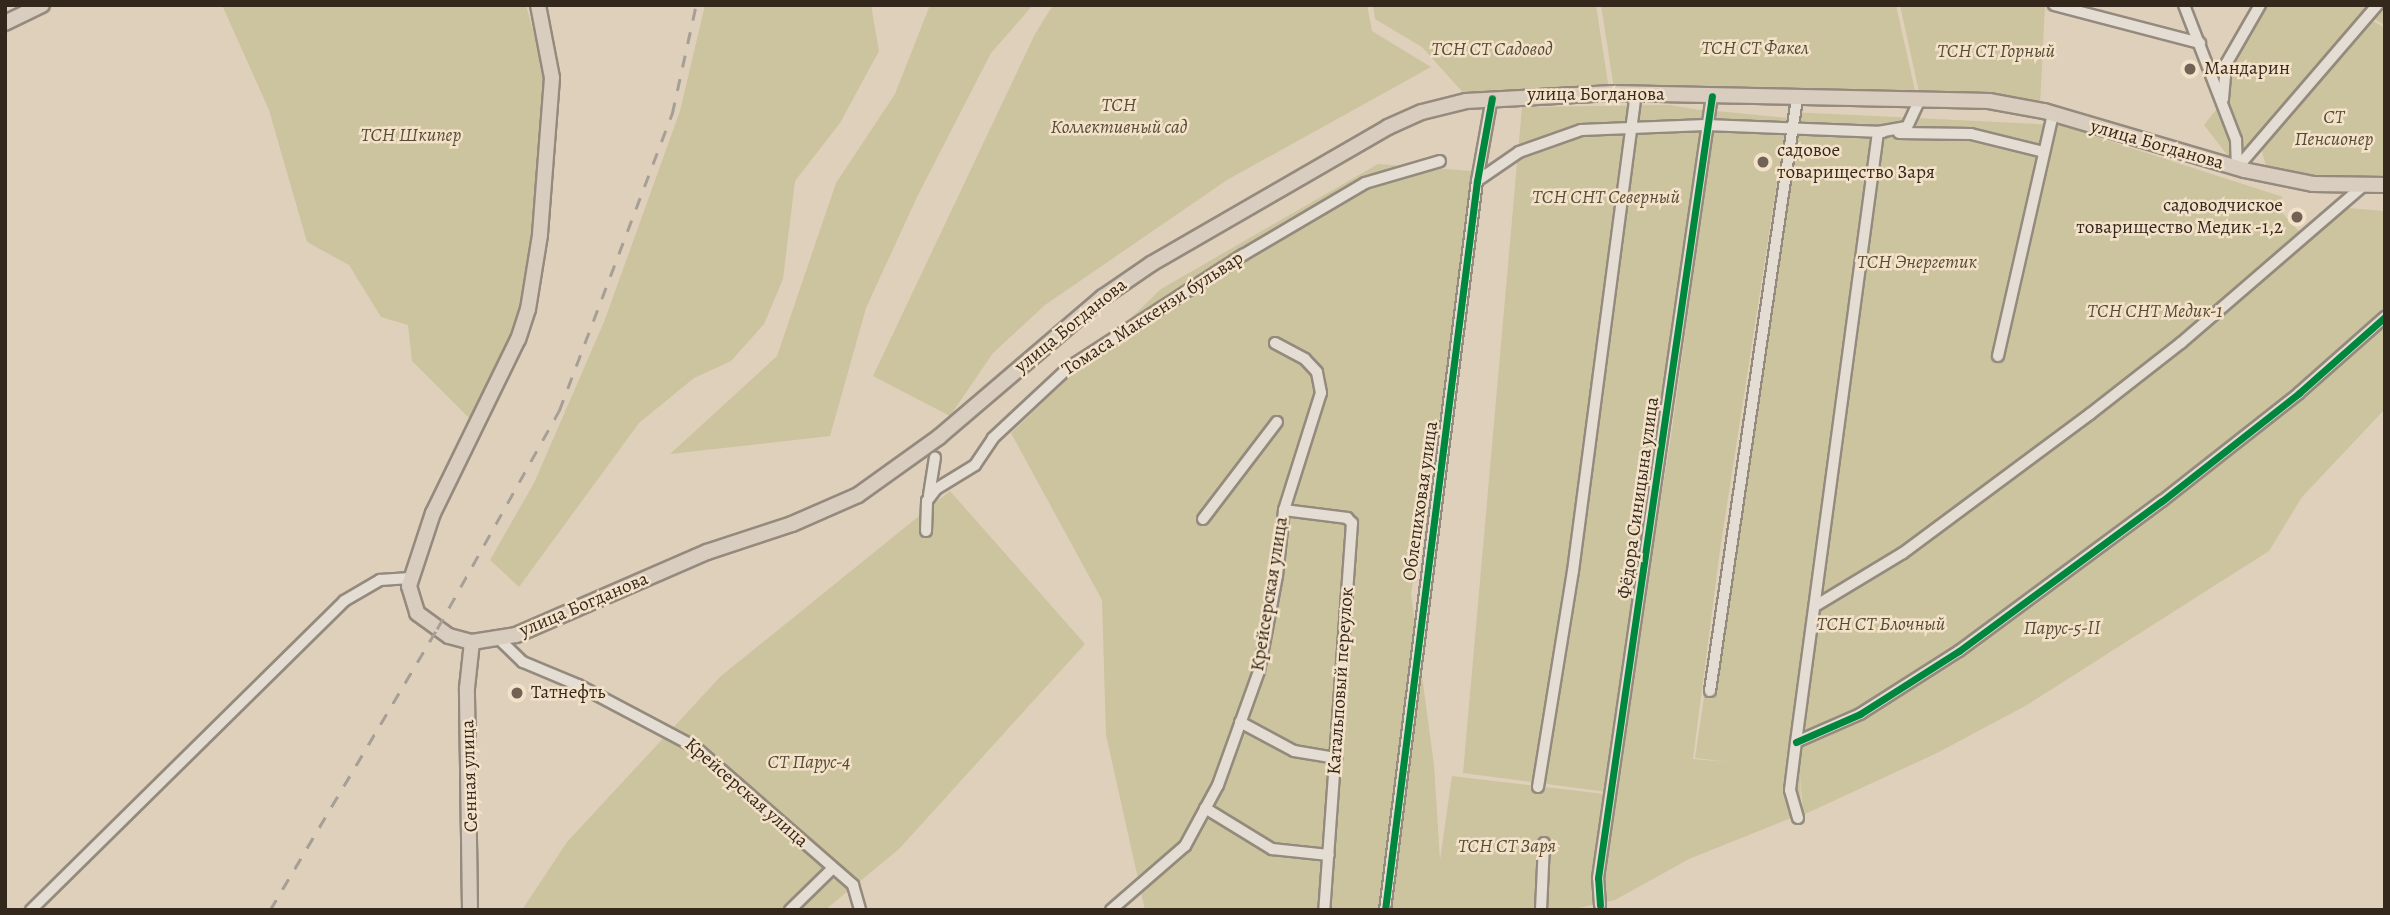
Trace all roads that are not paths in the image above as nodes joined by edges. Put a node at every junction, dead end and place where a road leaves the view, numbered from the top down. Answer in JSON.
{"nodes":[{"id":1,"x":42,"y":5,"type":"edge"},
{"id":2,"x":538,"y":5,"type":"edge"},
{"id":3,"x":2054,"y":5,"type":"edge"},
{"id":4,"x":2184,"y":5,"type":"edge"},
{"id":5,"x":2260,"y":5,"type":"edge"},
{"id":6,"x":2377,"y":5,"type":"edge"},
{"id":7,"x":5,"y":23,"type":"edge"},
{"id":8,"x":2200,"y":43,"type":"junction"},
{"id":9,"x":1636,"y":94,"type":"junction"},
{"id":10,"x":1712,"y":96,"type":"junction"},
{"id":11,"x":1492,"y":98,"type":"junction"},
{"id":12,"x":1797,"y":98,"type":"junction"},
{"id":13,"x":1920,"y":99,"type":"junction"},
{"id":14,"x":2222,"y":102,"type":"junction"},
{"id":15,"x":2053,"y":114,"type":"junction"},
{"id":16,"x":1634,"y":125,"type":"junction"},
{"id":17,"x":1706,"y":125,"type":"junction"},
{"id":18,"x":1794,"y":128,"type":"junction"},
{"id":19,"x":1878,"y":132,"type":"junction"},
{"id":20,"x":2044,"y":152,"type":"junction"},
{"id":21,"x":1440,"y":161,"type":"dead end"},
{"id":22,"x":2238,"y":169,"type":"junction"},
{"id":23,"x":1477,"y":181,"type":"junction"},
{"id":24,"x":2365,"y":184,"type":"junction"},
{"id":25,"x":2385,"y":185,"type":"edge"},
{"id":26,"x":2385,"y":317,"type":"edge"},
{"id":27,"x":1275,"y":343,"type":"dead end"},
{"id":28,"x":1998,"y":356,"type":"dead end"},
{"id":29,"x":1277,"y":422,"type":"dead end"},
{"id":30,"x":935,"y":457,"type":"dead end"},
{"id":31,"x":927,"y":501,"type":"junction"},
{"id":32,"x":1284,"y":510,"type":"junction"},
{"id":33,"x":1203,"y":519,"type":"dead end"},
{"id":34,"x":926,"y":531,"type":"dead end"},
{"id":35,"x":410,"y":579,"type":"junction"},
{"id":36,"x":1817,"y":605,"type":"junction"},
{"id":37,"x":500,"y":640,"type":"junction"},
{"id":38,"x":472,"y":642,"type":"junction"},
{"id":39,"x":1710,"y":691,"type":"dead end"},
{"id":40,"x":1240,"y":722,"type":"junction"},
{"id":41,"x":1796,"y":742,"type":"junction"},
{"id":42,"x":1336,"y":758,"type":"junction"},
{"id":43,"x":1538,"y":787,"type":"dead end"},
{"id":44,"x":1205,"y":808,"type":"junction"},
{"id":45,"x":1798,"y":818,"type":"dead end"},
{"id":46,"x":1544,"y":843,"type":"dead end"},
{"id":47,"x":1329,"y":855,"type":"junction"},
{"id":48,"x":832,"y":869,"type":"junction"},
{"id":49,"x":1600,"y":905,"type":"dead end"},
{"id":50,"x":31,"y":910,"type":"edge"},
{"id":51,"x":470,"y":910,"type":"edge"},
{"id":52,"x":790,"y":910,"type":"edge"},
{"id":53,"x":860,"y":910,"type":"edge"},
{"id":54,"x":1111,"y":910,"type":"edge"},
{"id":55,"x":1324,"y":910,"type":"edge"},
{"id":56,"x":1385,"y":910,"type":"edge"},
{"id":57,"x":1541,"y":910,"type":"edge"}],
"edges":[{"from":1,"to":7,"type":"main road"},
{"from":2,"to":35,"type":"main road"},
{"from":3,"to":8,"type":"street"},
{"from":4,"to":8,"type":"street"},
{"from":5,"to":14,"type":"street"},
{"from":6,"to":22,"type":"street"},
{"from":8,"to":14,"type":"street"},
{"from":9,"to":10,"type":"main road","name":"улица Богданова"},
{"from":9,"to":11,"type":"main road","name":"улица Богданова"},
{"from":9,"to":16,"type":"street"},
{"from":10,"to":12,"type":"main road","name":"улица Богданова"},
{"from":10,"to":17,"type":"street","name":"Фёдора Синицына улица"},
{"from":11,"to":23,"type":"street","name":"Облепиховая улица"},
{"from":11,"to":37,"type":"main road","name":"улица Богданова"},
{"from":12,"to":13,"type":"main road","name":"улица Богданова"},
{"from":12,"to":18,"type":"street"},
{"from":13,"to":15,"type":"main road","name":"улица Богданова"},
{"from":13,"to":19,"type":"street"},
{"from":14,"to":22,"type":"street"},
{"from":15,"to":20,"type":"street"},
{"from":15,"to":22,"type":"main road","name":"улица Богданова"},
{"from":16,"to":17,"type":"street"},
{"from":16,"to":23,"type":"street"},
{"from":16,"to":43,"type":"street"},
{"from":17,"to":18,"type":"street"},
{"from":17,"to":49,"type":"street","name":"Фёдора Синицына улица"},
{"from":18,"to":19,"type":"street"},
{"from":18,"to":39,"type":"street"},
{"from":19,"to":20,"type":"street"},
{"from":19,"to":36,"type":"street"},
{"from":20,"to":28,"type":"street"},
{"from":21,"to":31,"type":"street","name":"Томаса Маккензи бульвар"},
{"from":22,"to":24,"type":"main road","name":"улица Богданова"},
{"from":23,"to":56,"type":"street","name":"Облепиховая улица"},
{"from":24,"to":25,"type":"main road","name":"улица Богданова"},
{"from":24,"to":36,"type":"street"},
{"from":26,"to":41,"type":"street"},
{"from":27,"to":32,"type":"street","name":"Крейсерская улица"},
{"from":29,"to":33,"type":"street"},
{"from":30,"to":31,"type":"street"},
{"from":31,"to":34,"type":"street"},
{"from":32,"to":40,"type":"street","name":"Крейсерская улица"},
{"from":32,"to":42,"type":"street","name":"Катальповый переулок"},
{"from":35,"to":38,"type":"main road","name":"улица Богданова"},
{"from":35,"to":50,"type":"street"},
{"from":36,"to":41,"type":"street"},
{"from":37,"to":38,"type":"main road","name":"улица Богданова"},
{"from":37,"to":48,"type":"street","name":"Крейсерская улица"},
{"from":38,"to":51,"type":"main road","name":"Сенная улица"},
{"from":40,"to":42,"type":"street"},
{"from":40,"to":44,"type":"street","name":"Крейсерская улица"},
{"from":41,"to":45,"type":"street"},
{"from":42,"to":47,"type":"street","name":"Катальповый переулок"},
{"from":44,"to":47,"type":"street"},
{"from":44,"to":54,"type":"street","name":"Крейсерская улица"},
{"from":46,"to":57,"type":"street"},
{"from":47,"to":55,"type":"street","name":"Катальповый переулок"},
{"from":48,"to":52,"type":"street"},
{"from":48,"to":53,"type":"street","name":"Крейсерская улица"}]}
